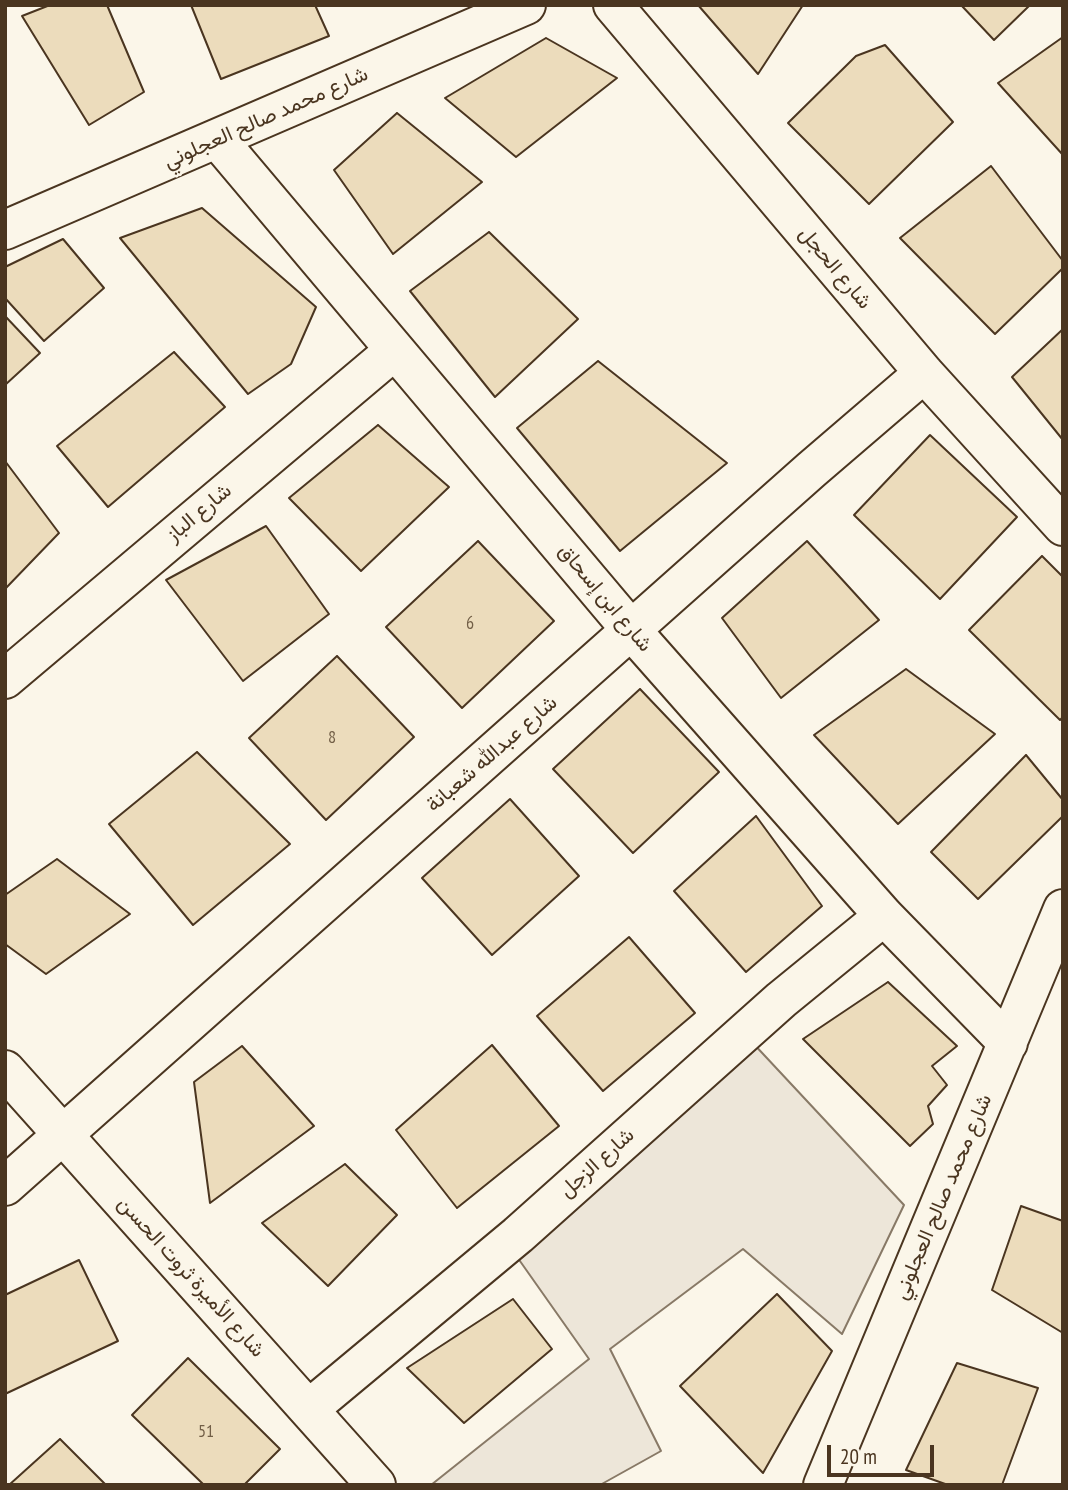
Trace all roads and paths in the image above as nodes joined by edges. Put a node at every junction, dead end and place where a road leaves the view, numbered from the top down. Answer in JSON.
{"nodes":[{"id":1,"x":526,"y":5,"type":"edge"},
{"id":2,"x":613,"y":5,"type":"edge"},
{"id":3,"x":218,"y":140,"type":"junction"},
{"id":4,"x":5,"y":230,"type":"edge"},
{"id":5,"x":396,"y":350,"type":"junction"},
{"id":6,"x":924,"y":373,"type":"junction"},
{"id":7,"x":1063,"y":526,"type":"edge"},
{"id":8,"x":632,"y":631,"type":"junction"},
{"id":9,"x":5,"y":679,"type":"edge"},
{"id":10,"x":1063,"y":909,"type":"edge"},
{"id":11,"x":884,"y":916,"type":"junction"},
{"id":12,"x":1008,"y":1043,"type":"junction"},
{"id":13,"x":5,"y":1070,"type":"edge"},
{"id":14,"x":62,"y":1135,"type":"junction"},
{"id":15,"x":5,"y":1186,"type":"edge"},
{"id":16,"x":309,"y":1409,"type":"junction"},
{"id":17,"x":376,"y":1485,"type":"edge"},
{"id":18,"x":823,"y":1485,"type":"edge"}],
"edges":[{"from":1,"to":3,"type":"street","name":"شارع محمد صالح العجلوني"},
{"from":2,"to":6,"type":"street","name":"شارع الحجل"},
{"from":3,"to":4,"type":"street","name":"شارع محمد صالح العجلوني"},
{"from":3,"to":5,"type":"street","name":"شارع ابن إسحاق"},
{"from":5,"to":8,"type":"street","name":"شارع ابن إسحاق"},
{"from":5,"to":9,"type":"street","name":"شارع الباز"},
{"from":6,"to":7,"type":"street","name":"شارع الحجل"},
{"from":6,"to":8,"type":"street","name":"شارع عبدالله شعبانة"},
{"from":8,"to":11,"type":"street","name":"شارع ابن إسحاق"},
{"from":8,"to":14,"type":"street","name":"شارع عبدالله شعبانة"},
{"from":10,"to":12,"type":"street","name":"شارع محمد صالح العجلوني"},
{"from":11,"to":12,"type":"street","name":"شارع ابن إسحاق"},
{"from":11,"to":16,"type":"street","name":"شارع الزجل"},
{"from":12,"to":18,"type":"street","name":"شارع محمد صالح العجلوني"},
{"from":13,"to":14,"type":"street","name":"شارع الأميرة ثروت الحسن"},
{"from":14,"to":15,"type":"street","name":"شارع عبدالله شعبانة"},
{"from":14,"to":16,"type":"street","name":"شارع الأميرة ثروت الحسن"},
{"from":16,"to":17,"type":"street","name":"شارع الأميرة ثروت الحسن"}]}
